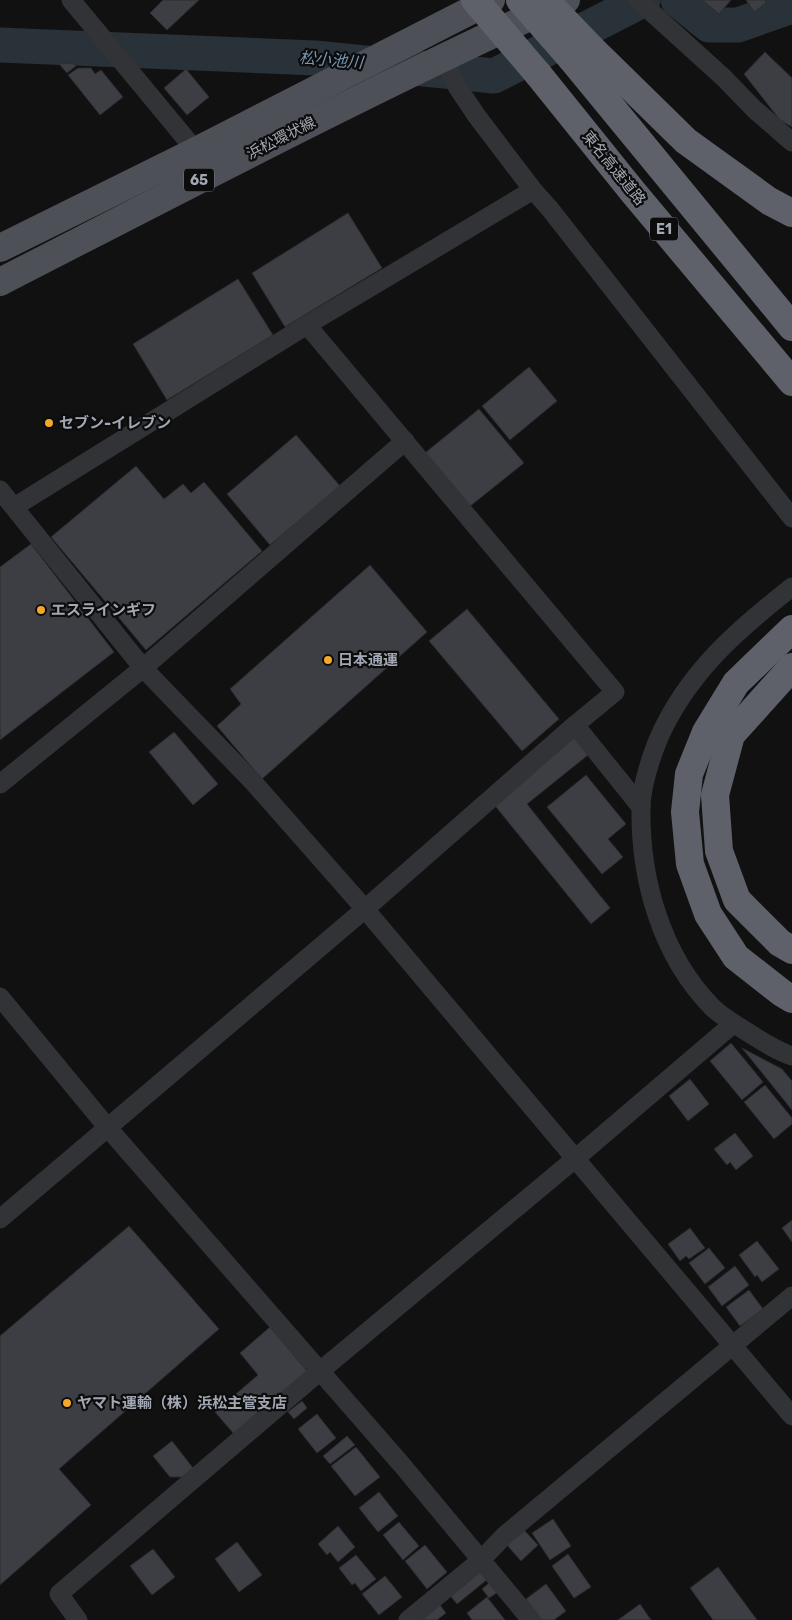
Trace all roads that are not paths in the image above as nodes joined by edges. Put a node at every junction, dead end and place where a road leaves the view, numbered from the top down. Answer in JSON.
{"nodes":[{"id":1,"x":71,"y":0,"type":"edge"},
{"id":2,"x":474,"y":0,"type":"edge"},
{"id":3,"x":492,"y":0,"type":"edge"},
{"id":4,"x":520,"y":0,"type":"edge"},
{"id":5,"x":545,"y":0,"type":"edge"},
{"id":6,"x":566,"y":0,"type":"edge"},
{"id":7,"x":642,"y":4,"type":"edge"},
{"id":8,"x":451,"y":53,"type":"junction"},
{"id":9,"x":581,"y":53,"type":"junction"},
{"id":10,"x":792,"y":142,"type":"edge"},
{"id":11,"x":196,"y":151,"type":"junction"},
{"id":12,"x":533,"y":190,"type":"junction"},
{"id":13,"x":792,"y":213,"type":"edge"},
{"id":14,"x":0,"y":248,"type":"edge"},
{"id":15,"x":0,"y":282,"type":"edge"},
{"id":16,"x":307,"y":325,"type":"junction"},
{"id":17,"x":792,"y":327,"type":"edge"},
{"id":18,"x":792,"y":382,"type":"edge"},
{"id":19,"x":404,"y":441,"type":"junction"},
{"id":20,"x":0,"y":490,"type":"edge"},
{"id":21,"x":14,"y":507,"type":"junction"},
{"id":22,"x":792,"y":518,"type":"edge"},
{"id":23,"x":792,"y":587,"type":"edge"},
{"id":24,"x":792,"y":630,"type":"edge"},
{"id":25,"x":792,"y":667,"type":"edge"},
{"id":26,"x":142,"y":668,"type":"junction"},
{"id":27,"x":576,"y":725,"type":"junction"},
{"id":28,"x":0,"y":784,"type":"edge"},
{"id":29,"x":641,"y":806,"type":"junction"},
{"id":30,"x":364,"y":909,"type":"junction"},
{"id":31,"x":792,"y":950,"type":"edge"},
{"id":32,"x":0,"y":997,"type":"edge"},
{"id":33,"x":792,"y":999,"type":"edge"},
{"id":34,"x":733,"y":1024,"type":"junction"},
{"id":35,"x":792,"y":1056,"type":"edge"},
{"id":36,"x":108,"y":1128,"type":"junction"},
{"id":37,"x":576,"y":1158,"type":"junction"},
{"id":38,"x":0,"y":1219,"type":"edge"},
{"id":39,"x":792,"y":1296,"type":"edge"},
{"id":40,"x":733,"y":1345,"type":"junction"},
{"id":41,"x":319,"y":1372,"type":"junction"},
{"id":42,"x":792,"y":1416,"type":"edge"},
{"id":43,"x":480,"y":1560,"type":"junction"},
{"id":44,"x":78,"y":1620,"type":"edge"},
{"id":45,"x":408,"y":1620,"type":"edge"},
{"id":46,"x":531,"y":1620,"type":"edge"}],
"edges":[{"from":1,"to":11,"type":"street"},
{"from":2,"to":18,"type":"highway","name":"東名高速道路","number":"E1","bridge":true},
{"from":3,"to":11,"type":"main road","name":"浜松環状線","number":"65"},
{"from":4,"to":9,"type":"highway","number":"E1","bridge":true},
{"from":5,"to":9,"type":"highway","bridge":true},
{"from":6,"to":8,"type":"main road","name":"浜松環状線","number":"65"},
{"from":7,"to":10,"type":"street"},
{"from":8,"to":12,"type":"street"},
{"from":8,"to":15,"type":"main road","name":"浜松環状線","number":"65"},
{"from":9,"to":13,"type":"highway"},
{"from":9,"to":17,"type":"highway","number":"E1"},
{"from":11,"to":14,"type":"main road","name":"浜松環状線","number":"65"},
{"from":12,"to":16,"type":"street"},
{"from":12,"to":22,"type":"street"},
{"from":16,"to":19,"type":"street"},
{"from":16,"to":21,"type":"street"},
{"from":19,"to":26,"type":"street"},
{"from":19,"to":27,"type":"street"},
{"from":20,"to":21,"type":"street"},
{"from":21,"to":26,"type":"street"},
{"from":23,"to":29,"type":"street"},
{"from":24,"to":33,"type":"highway"},
{"from":25,"to":31,"type":"highway"},
{"from":26,"to":28,"type":"street"},
{"from":26,"to":30,"type":"street"},
{"from":27,"to":29,"type":"street"},
{"from":27,"to":30,"type":"street"},
{"from":29,"to":34,"type":"street"},
{"from":30,"to":36,"type":"street"},
{"from":30,"to":37,"type":"street"},
{"from":32,"to":36,"type":"street"},
{"from":34,"to":35,"type":"street"},
{"from":34,"to":37,"type":"street"},
{"from":36,"to":38,"type":"street"},
{"from":36,"to":41,"type":"street"},
{"from":37,"to":40,"type":"street"},
{"from":37,"to":41,"type":"street"},
{"from":39,"to":40,"type":"street"},
{"from":40,"to":42,"type":"street"},
{"from":40,"to":43,"type":"street"},
{"from":41,"to":43,"type":"street"},
{"from":41,"to":44,"type":"street"},
{"from":43,"to":45,"type":"street"},
{"from":43,"to":46,"type":"street"}]}
